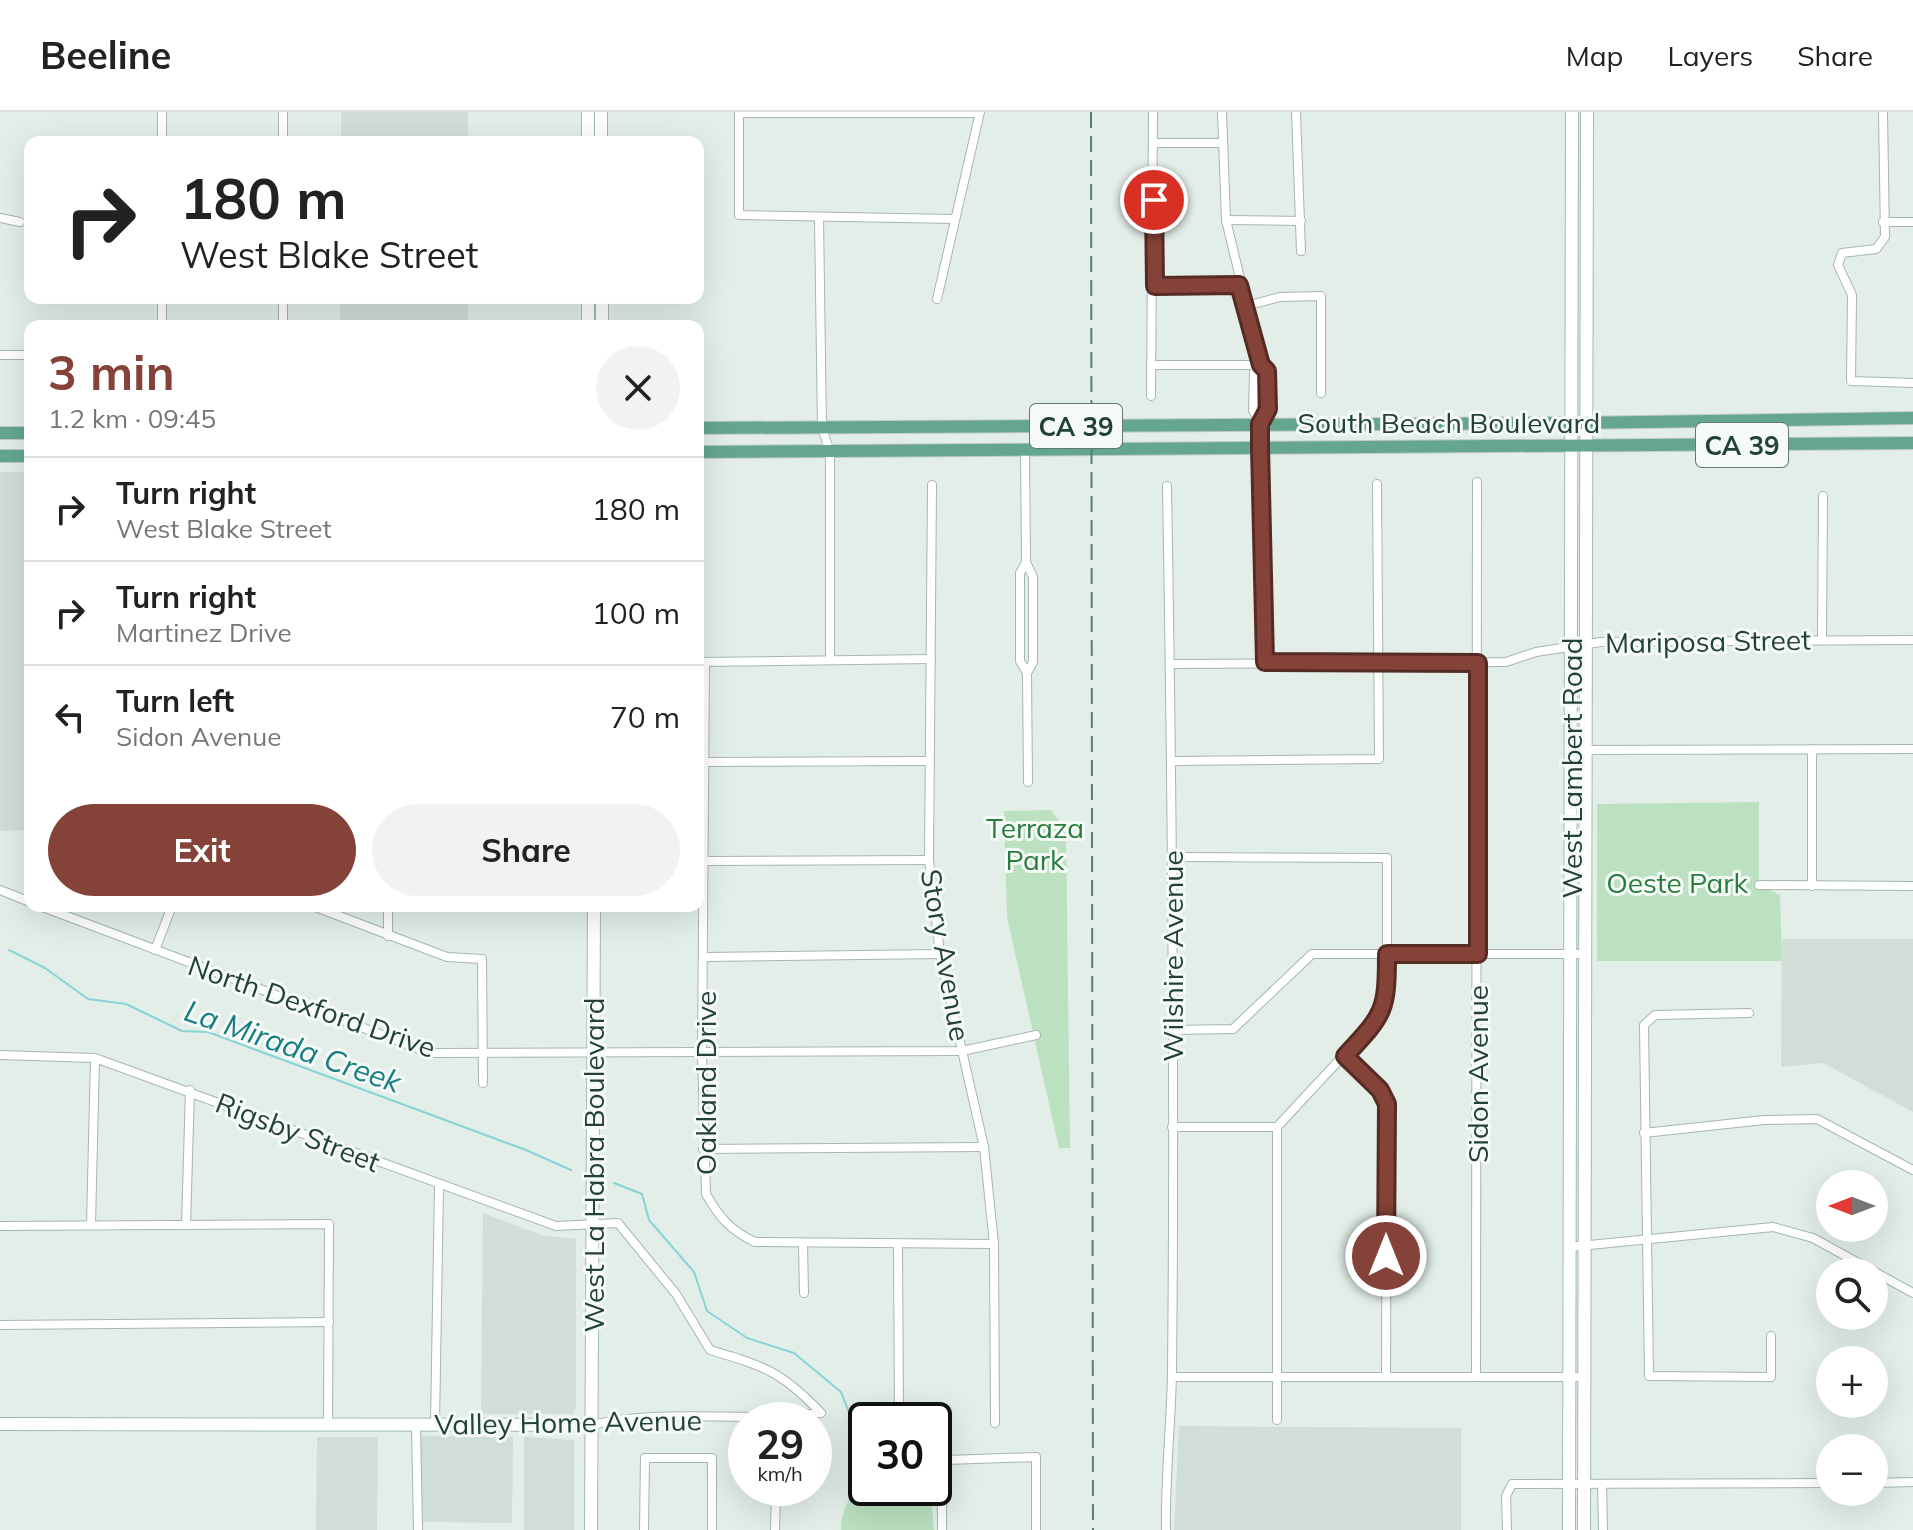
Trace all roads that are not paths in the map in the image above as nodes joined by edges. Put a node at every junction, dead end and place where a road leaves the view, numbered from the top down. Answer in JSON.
{"nodes":[{"id":1,"x":162,"y":112,"type":"edge"},
{"id":2,"x":283,"y":112,"type":"edge"},
{"id":3,"x":588,"y":112,"type":"edge"},
{"id":4,"x":601,"y":112,"type":"edge"},
{"id":5,"x":739,"y":112,"type":"edge"},
{"id":6,"x":1153,"y":112,"type":"edge"},
{"id":7,"x":1222,"y":112,"type":"edge"},
{"id":8,"x":1296,"y":112,"type":"edge"},
{"id":9,"x":1572,"y":112,"type":"edge"},
{"id":10,"x":1587,"y":112,"type":"edge"},
{"id":11,"x":1883,"y":112,"type":"edge"},
{"id":12,"x":980,"y":113,"type":"edge"},
{"id":13,"x":162,"y":136,"type":"edge"},
{"id":14,"x":283,"y":136,"type":"edge"},
{"id":15,"x":588,"y":136,"type":"edge"},
{"id":16,"x":601,"y":136,"type":"edge"},
{"id":17,"x":1153,"y":143,"type":"junction"},
{"id":18,"x":1221,"y":143,"type":"junction"},
{"id":19,"x":0,"y":218,"type":"edge"},
{"id":20,"x":819,"y":218,"type":"junction"},
{"id":21,"x":955,"y":219,"type":"junction"},
{"id":22,"x":1226,"y":220,"type":"junction"},
{"id":23,"x":1301,"y":221,"type":"junction"},
{"id":24,"x":20,"y":222,"type":"dead end"},
{"id":25,"x":1883,"y":222,"type":"junction"},
{"id":26,"x":1913,"y":222,"type":"edge"},
{"id":27,"x":1301,"y":251,"type":"dead end"},
{"id":28,"x":1239,"y":285,"type":"junction"},
{"id":29,"x":1155,"y":286,"type":"junction"},
{"id":30,"x":937,"y":299,"type":"dead end"},
{"id":31,"x":1246,"y":306,"type":"junction"},
{"id":32,"x":0,"y":355,"type":"edge"},
{"id":33,"x":24,"y":355,"type":"edge"},
{"id":34,"x":1151,"y":365,"type":"junction"},
{"id":35,"x":1261,"y":365,"type":"junction"},
{"id":36,"x":1913,"y":383,"type":"edge"},
{"id":37,"x":1321,"y":393,"type":"dead end"},
{"id":38,"x":1151,"y":396,"type":"dead end"},
{"id":39,"x":1913,"y":418,"type":"edge"},
{"id":40,"x":1571,"y":423,"type":"junction"},
{"id":41,"x":1587,"y":423,"type":"junction"},
{"id":42,"x":1260,"y":424,"type":"junction"},
{"id":43,"x":704,"y":428,"type":"edge"},
{"id":44,"x":822,"y":428,"type":"junction"},
{"id":45,"x":0,"y":433,"type":"edge"},
{"id":46,"x":24,"y":433,"type":"edge"},
{"id":47,"x":1913,"y":443,"type":"edge"},
{"id":48,"x":1260,"y":447,"type":"junction"},
{"id":49,"x":1571,"y":447,"type":"junction"},
{"id":50,"x":1587,"y":447,"type":"junction"},
{"id":51,"x":1025,"y":451,"type":"junction"},
{"id":52,"x":704,"y":452,"type":"edge"},
{"id":53,"x":830,"y":452,"type":"junction"},
{"id":54,"x":0,"y":456,"type":"edge"},
{"id":55,"x":24,"y":456,"type":"edge"},
{"id":56,"x":1477,"y":482,"type":"dead end"},
{"id":57,"x":1377,"y":484,"type":"dead end"},
{"id":58,"x":932,"y":485,"type":"dead end"},
{"id":59,"x":1167,"y":486,"type":"dead end"},
{"id":60,"x":1823,"y":496,"type":"dead end"},
{"id":61,"x":1822,"y":638,"type":"junction"},
{"id":62,"x":1913,"y":640,"type":"edge"},
{"id":63,"x":1586,"y":645,"type":"junction"},
{"id":64,"x":1571,"y":649,"type":"junction"},
{"id":65,"x":830,"y":659,"type":"junction"},
{"id":66,"x":931,"y":659,"type":"junction"},
{"id":67,"x":704,"y":662,"type":"edge"},
{"id":68,"x":1265,"y":662,"type":"junction"},
{"id":69,"x":1381,"y":663,"type":"junction"},
{"id":70,"x":1478,"y":663,"type":"junction"},
{"id":71,"x":1170,"y":664,"type":"junction"},
{"id":72,"x":704,"y":737,"type":"edge"},
{"id":73,"x":1812,"y":749,"type":"junction"},
{"id":74,"x":1913,"y":749,"type":"edge"},
{"id":75,"x":1571,"y":750,"type":"junction"},
{"id":76,"x":1586,"y":750,"type":"junction"},
{"id":77,"x":930,"y":761,"type":"junction"},
{"id":78,"x":1173,"y":761,"type":"junction"},
{"id":79,"x":705,"y":762,"type":"junction"},
{"id":80,"x":1028,"y":782,"type":"dead end"},
{"id":81,"x":1172,"y":857,"type":"junction"},
{"id":82,"x":929,"y":860,"type":"junction"},
{"id":83,"x":706,"y":861,"type":"junction"},
{"id":84,"x":1759,"y":885,"type":"dead end"},
{"id":85,"x":1812,"y":886,"type":"junction"},
{"id":86,"x":1913,"y":886,"type":"edge"},
{"id":87,"x":0,"y":890,"type":"edge"},
{"id":88,"x":24,"y":900,"type":"edge"},
{"id":89,"x":68,"y":912,"type":"edge"},
{"id":90,"x":170,"y":912,"type":"edge"},
{"id":91,"x":328,"y":912,"type":"edge"},
{"id":92,"x":388,"y":912,"type":"edge"},
{"id":93,"x":594,"y":912,"type":"edge"},
{"id":94,"x":388,"y":936,"type":"junction"},
{"id":95,"x":155,"y":950,"type":"junction"},
{"id":96,"x":940,"y":954,"type":"junction"},
{"id":97,"x":1387,"y":954,"type":"junction"},
{"id":98,"x":1478,"y":954,"type":"junction"},
{"id":99,"x":1570,"y":954,"type":"junction"},
{"id":100,"x":1584,"y":954,"type":"junction"},
{"id":101,"x":705,"y":957,"type":"junction"},
{"id":102,"x":1749,"y":1013,"type":"dead end"},
{"id":103,"x":1173,"y":1030,"type":"junction"},
{"id":104,"x":1036,"y":1035,"type":"dead end"},
{"id":105,"x":962,"y":1051,"type":"junction"},
{"id":106,"x":702,"y":1054,"type":"junction"},
{"id":107,"x":0,"y":1055,"type":"edge"},
{"id":108,"x":483,"y":1055,"type":"junction"},
{"id":109,"x":594,"y":1055,"type":"junction"},
{"id":110,"x":1345,"y":1056,"type":"junction"},
{"id":111,"x":95,"y":1058,"type":"junction"},
{"id":112,"x":483,"y":1083,"type":"dead end"},
{"id":113,"x":190,"y":1090,"type":"junction"},
{"id":114,"x":1172,"y":1127,"type":"junction"},
{"id":115,"x":1277,"y":1127,"type":"junction"},
{"id":116,"x":1644,"y":1133,"type":"junction"},
{"id":117,"x":984,"y":1147,"type":"junction"},
{"id":118,"x":703,"y":1149,"type":"junction"},
{"id":119,"x":1913,"y":1170,"type":"edge"},
{"id":120,"x":439,"y":1185,"type":"junction"},
{"id":121,"x":91,"y":1224,"type":"junction"},
{"id":122,"x":186,"y":1225,"type":"junction"},
{"id":123,"x":0,"y":1226,"type":"edge"},
{"id":124,"x":593,"y":1227,"type":"junction"},
{"id":125,"x":1646,"y":1239,"type":"junction"},
{"id":126,"x":994,"y":1244,"type":"junction"},
{"id":127,"x":803,"y":1245,"type":"junction"},
{"id":128,"x":1583,"y":1245,"type":"junction"},
{"id":129,"x":898,"y":1246,"type":"junction"},
{"id":130,"x":1569,"y":1247,"type":"junction"},
{"id":131,"x":804,"y":1293,"type":"dead end"},
{"id":132,"x":1913,"y":1293,"type":"edge"},
{"id":133,"x":329,"y":1322,"type":"junction"},
{"id":134,"x":0,"y":1325,"type":"edge"},
{"id":135,"x":1771,"y":1336,"type":"dead end"},
{"id":136,"x":1172,"y":1377,"type":"junction"},
{"id":137,"x":1386,"y":1377,"type":"junction"},
{"id":138,"x":1476,"y":1377,"type":"junction"},
{"id":139,"x":1583,"y":1377,"type":"junction"},
{"id":140,"x":1277,"y":1378,"type":"junction"},
{"id":141,"x":1569,"y":1378,"type":"junction"},
{"id":142,"x":899,"y":1402,"type":"edge"},
{"id":143,"x":1277,"y":1420,"type":"dead end"},
{"id":144,"x":995,"y":1423,"type":"dead end"},
{"id":145,"x":0,"y":1424,"type":"edge"},
{"id":146,"x":328,"y":1425,"type":"junction"},
{"id":147,"x":416,"y":1425,"type":"junction"},
{"id":148,"x":435,"y":1425,"type":"junction"},
{"id":149,"x":592,"y":1425,"type":"junction"},
{"id":150,"x":1913,"y":1482,"type":"edge"},
{"id":151,"x":1816,"y":1483,"type":"edge"},
{"id":152,"x":1888,"y":1483,"type":"edge"},
{"id":153,"x":1569,"y":1484,"type":"junction"},
{"id":154,"x":1584,"y":1484,"type":"junction"},
{"id":155,"x":1602,"y":1484,"type":"junction"},
{"id":156,"x":776,"y":1506,"type":"edge"},
{"id":157,"x":418,"y":1530,"type":"edge"},
{"id":158,"x":591,"y":1530,"type":"edge"},
{"id":159,"x":644,"y":1530,"type":"edge"},
{"id":160,"x":712,"y":1530,"type":"edge"},
{"id":161,"x":775,"y":1530,"type":"edge"},
{"id":162,"x":942,"y":1530,"type":"edge"},
{"id":163,"x":1036,"y":1530,"type":"edge"},
{"id":164,"x":1166,"y":1530,"type":"edge"},
{"id":165,"x":1507,"y":1530,"type":"edge"},
{"id":166,"x":1569,"y":1530,"type":"edge"},
{"id":167,"x":1584,"y":1530,"type":"edge"},
{"id":168,"x":1603,"y":1530,"type":"edge"}],
"edges":[{"from":1,"to":13,"type":"street"},
{"from":2,"to":14,"type":"street"},
{"from":3,"to":15,"type":"main road"},
{"from":4,"to":16,"type":"main road"},
{"from":5,"to":12,"type":"street"},
{"from":5,"to":20,"type":"street"},
{"from":6,"to":17,"type":"street"},
{"from":7,"to":18,"type":"street"},
{"from":8,"to":23,"type":"street"},
{"from":9,"to":40,"type":"main road","name":"West Lambert Road"},
{"from":10,"to":41,"type":"main road","name":"West Lambert Road"},
{"from":11,"to":25,"type":"street"},
{"from":12,"to":21,"type":"street"},
{"from":17,"to":18,"type":"street"},
{"from":17,"to":29,"type":"street"},
{"from":18,"to":22,"type":"street"},
{"from":19,"to":24,"type":"street"},
{"from":20,"to":21,"type":"street"},
{"from":20,"to":44,"type":"street"},
{"from":21,"to":30,"type":"street"},
{"from":22,"to":23,"type":"street"},
{"from":22,"to":28,"type":"street"},
{"from":23,"to":27,"type":"street"},
{"from":25,"to":26,"type":"street"},
{"from":25,"to":36,"type":"street"},
{"from":28,"to":29,"type":"street"},
{"from":28,"to":31,"type":"street"},
{"from":29,"to":34,"type":"street"},
{"from":31,"to":35,"type":"street"},
{"from":31,"to":37,"type":"street"},
{"from":32,"to":33,"type":"street"},
{"from":34,"to":35,"type":"street"},
{"from":34,"to":38,"type":"street"},
{"from":35,"to":42,"type":"street"},
{"from":35,"to":42,"type":"street"},
{"from":39,"to":41,"type":"main road","name":"South Beach Boulevard","number":"CA 39"},
{"from":40,"to":41,"type":"main road","name":"South Beach Boulevard","number":"CA 39"},
{"from":40,"to":42,"type":"main road","name":"South Beach Boulevard","number":"CA 39"},
{"from":40,"to":49,"type":"main road","name":"West Lambert Road"},
{"from":41,"to":50,"type":"main road","name":"West Lambert Road"},
{"from":42,"to":44,"type":"main road","name":"South Beach Boulevard","number":"CA 39"},
{"from":42,"to":48,"type":"street"},
{"from":43,"to":44,"type":"main road","name":"South Beach Boulevard","number":"CA 39"},
{"from":44,"to":53,"type":"street"},
{"from":45,"to":46,"type":"main road"},
{"from":47,"to":50,"type":"main road","name":"South Beach Boulevard","number":"CA 39"},
{"from":48,"to":49,"type":"main road","name":"South Beach Boulevard","number":"CA 39"},
{"from":48,"to":51,"type":"main road","name":"South Beach Boulevard","number":"CA 39"},
{"from":48,"to":68,"type":"street"},
{"from":49,"to":50,"type":"main road","name":"South Beach Boulevard","number":"CA 39"},
{"from":49,"to":64,"type":"main road","name":"West Lambert Road"},
{"from":50,"to":63,"type":"main road","name":"West Lambert Road"},
{"from":51,"to":53,"type":"main road","name":"South Beach Boulevard","number":"CA 39"},
{"from":51,"to":80,"type":"street"},
{"from":52,"to":53,"type":"main road","name":"South Beach Boulevard","number":"CA 39"},
{"from":53,"to":65,"type":"street"},
{"from":54,"to":55,"type":"main road"},
{"from":56,"to":70,"type":"street","name":"Sidon Avenue"},
{"from":57,"to":69,"type":"street"},
{"from":58,"to":66,"type":"street","name":"Story Avenue"},
{"from":59,"to":71,"type":"street","name":"Wilshire Avenue"},
{"from":60,"to":61,"type":"street"},
{"from":61,"to":62,"type":"street","name":"Mariposa Street"},
{"from":61,"to":63,"type":"street","name":"Mariposa Street"},
{"from":63,"to":64,"type":"street","name":"Mariposa Street"},
{"from":63,"to":76,"type":"main road","name":"West Lambert Road"},
{"from":64,"to":70,"type":"street","name":"Mariposa Street"},
{"from":64,"to":75,"type":"main road","name":"West Lambert Road"},
{"from":65,"to":66,"type":"street"},
{"from":65,"to":67,"type":"street"},
{"from":66,"to":77,"type":"street","name":"Story Avenue"},
{"from":68,"to":69,"type":"street","name":"Mariposa Street"},
{"from":68,"to":71,"type":"street","name":"Mariposa Street"},
{"from":69,"to":70,"type":"street","name":"Mariposa Street"},
{"from":69,"to":78,"type":"street"},
{"from":70,"to":98,"type":"street","name":"Sidon Avenue"},
{"from":71,"to":78,"type":"street","name":"Wilshire Avenue"},
{"from":72,"to":79,"type":"street","name":"Oakland Drive"},
{"from":73,"to":74,"type":"street"},
{"from":73,"to":76,"type":"street"},
{"from":73,"to":85,"type":"street"},
{"from":75,"to":76,"type":"street"},
{"from":75,"to":99,"type":"main road","name":"West Lambert Road"},
{"from":76,"to":100,"type":"main road","name":"West Lambert Road"},
{"from":77,"to":79,"type":"street"},
{"from":77,"to":82,"type":"street","name":"Story Avenue"},
{"from":78,"to":81,"type":"street","name":"Wilshire Avenue"},
{"from":79,"to":83,"type":"street","name":"Oakland Drive"},
{"from":81,"to":97,"type":"street"},
{"from":81,"to":103,"type":"street","name":"Wilshire Avenue"},
{"from":82,"to":83,"type":"street"},
{"from":82,"to":96,"type":"street","name":"Story Avenue"},
{"from":83,"to":101,"type":"street","name":"Oakland Drive"},
{"from":84,"to":85,"type":"street"},
{"from":85,"to":86,"type":"street"},
{"from":87,"to":88,"type":"street"},
{"from":89,"to":95,"type":"street","name":"North Dexford Drive"},
{"from":90,"to":95,"type":"street"},
{"from":91,"to":94,"type":"street"},
{"from":92,"to":94,"type":"street"},
{"from":93,"to":109,"type":"main road","name":"West La Habra Boulevard"},
{"from":94,"to":108,"type":"street"},
{"from":95,"to":108,"type":"street","name":"North Dexford Drive"},
{"from":96,"to":101,"type":"street"},
{"from":96,"to":105,"type":"street","name":"Story Avenue"},
{"from":97,"to":98,"type":"street"},
{"from":97,"to":103,"type":"street"},
{"from":97,"to":110,"type":"street"},
{"from":98,"to":99,"type":"street"},
{"from":98,"to":138,"type":"street","name":"Sidon Avenue"},
{"from":99,"to":100,"type":"street"},
{"from":99,"to":130,"type":"main road","name":"West Lambert Road"},
{"from":100,"to":128,"type":"main road","name":"West Lambert Road"},
{"from":101,"to":106,"type":"street","name":"Oakland Drive"},
{"from":102,"to":116,"type":"street"},
{"from":103,"to":114,"type":"street","name":"Wilshire Avenue"},
{"from":104,"to":105,"type":"street","name":"North Dexford Drive"},
{"from":105,"to":106,"type":"street","name":"North Dexford Drive"},
{"from":105,"to":117,"type":"street","name":"Story Avenue"},
{"from":106,"to":109,"type":"street","name":"North Dexford Drive"},
{"from":106,"to":118,"type":"street","name":"Oakland Drive"},
{"from":107,"to":111,"type":"street","name":"Rigsby Street"},
{"from":108,"to":109,"type":"street","name":"North Dexford Drive"},
{"from":108,"to":112,"type":"street"},
{"from":109,"to":124,"type":"main road","name":"West La Habra Boulevard"},
{"from":110,"to":115,"type":"street"},
{"from":110,"to":137,"type":"street"},
{"from":111,"to":113,"type":"street","name":"Rigsby Street"},
{"from":111,"to":121,"type":"street"},
{"from":113,"to":120,"type":"street","name":"Rigsby Street"},
{"from":113,"to":122,"type":"street"},
{"from":114,"to":115,"type":"street"},
{"from":114,"to":136,"type":"street","name":"Wilshire Avenue"},
{"from":115,"to":140,"type":"street"},
{"from":116,"to":119,"type":"street"},
{"from":116,"to":125,"type":"street"},
{"from":117,"to":118,"type":"street"},
{"from":117,"to":126,"type":"street","name":"Story Avenue"},
{"from":118,"to":127,"type":"street","name":"Oakland Drive"},
{"from":120,"to":124,"type":"street","name":"Rigsby Street"},
{"from":120,"to":148,"type":"street"},
{"from":121,"to":122,"type":"street"},
{"from":121,"to":123,"type":"street"},
{"from":122,"to":133,"type":"street"},
{"from":124,"to":149,"type":"main road","name":"West La Habra Boulevard"},
{"from":124,"to":149,"type":"street","name":"Valley Home Avenue"},
{"from":125,"to":128,"type":"street"},
{"from":125,"to":132,"type":"street"},
{"from":125,"to":135,"type":"street"},
{"from":126,"to":129,"type":"street","name":"Oakland Drive"},
{"from":126,"to":144,"type":"street","name":"Story Avenue"},
{"from":127,"to":129,"type":"street","name":"Oakland Drive"},
{"from":127,"to":131,"type":"street"},
{"from":128,"to":130,"type":"street"},
{"from":128,"to":139,"type":"main road","name":"West Lambert Road"},
{"from":129,"to":142,"type":"street"},
{"from":130,"to":141,"type":"main road","name":"West Lambert Road"},
{"from":133,"to":134,"type":"street"},
{"from":133,"to":146,"type":"street"},
{"from":136,"to":140,"type":"street"},
{"from":136,"to":164,"type":"street","name":"Wilshire Avenue"},
{"from":137,"to":138,"type":"street"},
{"from":137,"to":140,"type":"street"},
{"from":138,"to":141,"type":"street"},
{"from":139,"to":141,"type":"street"},
{"from":139,"to":154,"type":"main road","name":"West Lambert Road"},
{"from":140,"to":143,"type":"street"},
{"from":141,"to":153,"type":"main road","name":"West Lambert Road"},
{"from":145,"to":146,"type":"main road","name":"Valley Home Avenue"},
{"from":146,"to":147,"type":"main road","name":"Valley Home Avenue"},
{"from":147,"to":148,"type":"main road","name":"Valley Home Avenue"},
{"from":147,"to":157,"type":"street"},
{"from":148,"to":149,"type":"main road","name":"Valley Home Avenue"},
{"from":149,"to":158,"type":"main road","name":"West La Habra Boulevard"},
{"from":150,"to":152,"type":"street"},
{"from":151,"to":155,"type":"street"},
{"from":153,"to":154,"type":"street"},
{"from":153,"to":165,"type":"street"},
{"from":153,"to":166,"type":"main road","name":"West Lambert Road"},
{"from":154,"to":155,"type":"street"},
{"from":154,"to":167,"type":"main road","name":"West Lambert Road"},
{"from":155,"to":168,"type":"street"},
{"from":156,"to":161,"type":"street"},
{"from":159,"to":160,"type":"street"},
{"from":162,"to":163,"type":"street"}]}
